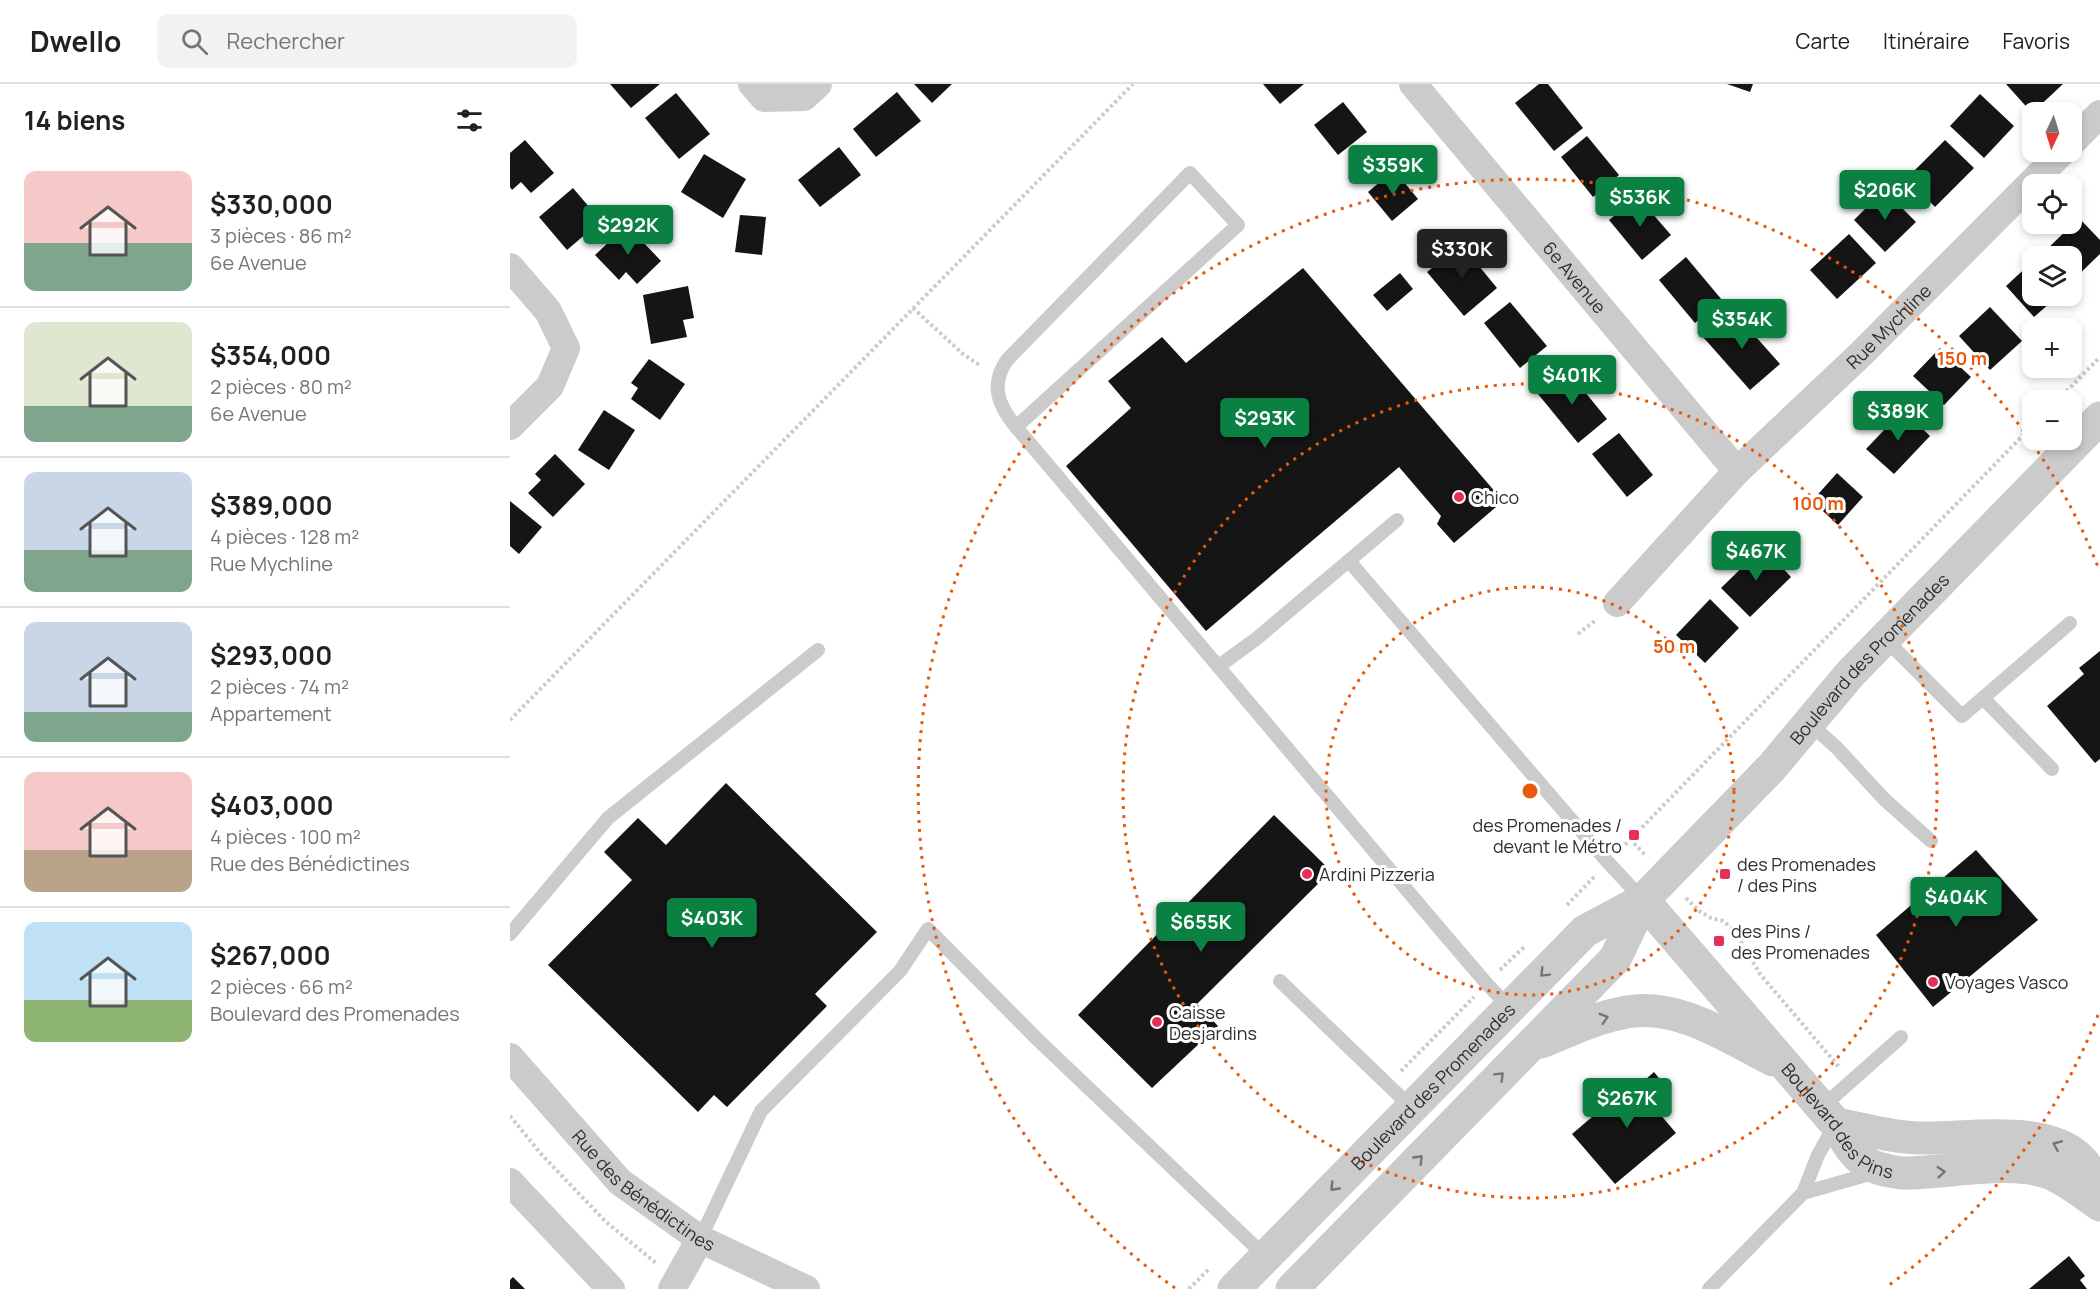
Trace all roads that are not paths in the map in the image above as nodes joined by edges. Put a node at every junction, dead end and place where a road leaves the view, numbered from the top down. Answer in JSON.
{"nodes":[{"id":1,"x":818,"y":84,"type":"edge"},
{"id":2,"x":1413,"y":84,"type":"edge"},
{"id":3,"x":758,"y":91,"type":"edge"},
{"id":4,"x":2100,"y":114,"type":"edge"},
{"id":5,"x":2082,"y":132,"type":"edge"},
{"id":6,"x":2052,"y":162,"type":"edge"},
{"id":7,"x":510,"y":267,"type":"edge"},
{"id":8,"x":2100,"y":418,"type":"edge"},
{"id":9,"x":510,"y":426,"type":"edge"},
{"id":10,"x":1016,"y":427,"type":"junction"},
{"id":11,"x":1737,"y":471,"type":"junction"},
{"id":12,"x":1397,"y":520,"type":"dead end"},
{"id":13,"x":1349,"y":561,"type":"junction"},
{"id":14,"x":1617,"y":603,"type":"dead end"},
{"id":15,"x":2070,"y":623,"type":"dead end"},
{"id":16,"x":1885,"y":639,"type":"junction"},
{"id":17,"x":818,"y":650,"type":"dead end"},
{"id":18,"x":1219,"y":666,"type":"junction"},
{"id":19,"x":1983,"y":698,"type":"junction"},
{"id":20,"x":1808,"y":722,"type":"junction"},
{"id":21,"x":2052,"y":770,"type":"dead end"},
{"id":22,"x":1931,"y":841,"type":"dead end"},
{"id":23,"x":1642,"y":900,"type":"junction"},
{"id":24,"x":510,"y":934,"type":"edge"},
{"id":25,"x":1280,"y":981,"type":"dead end"},
{"id":26,"x":1509,"y":1007,"type":"junction"},
{"id":27,"x":1901,"y":1037,"type":"dead end"},
{"id":28,"x":1530,"y":1046,"type":"junction"},
{"id":29,"x":512,"y":1063,"type":"edge"},
{"id":30,"x":1788,"y":1068,"type":"junction"},
{"id":31,"x":1411,"y":1107,"type":"junction"},
{"id":32,"x":1829,"y":1115,"type":"junction"},
{"id":33,"x":1883,"y":1170,"type":"junction"},
{"id":34,"x":510,"y":1182,"type":"edge"},
{"id":35,"x":1803,"y":1193,"type":"junction"},
{"id":36,"x":2100,"y":1195,"type":"edge"},
{"id":37,"x":2100,"y":1205,"type":"edge"},
{"id":38,"x":700,"y":1239,"type":"junction"},
{"id":39,"x":1266,"y":1257,"type":"junction"},
{"id":40,"x":1293,"y":1288,"type":"edge"},
{"id":41,"x":610,"y":1289,"type":"edge"},
{"id":42,"x":672,"y":1289,"type":"edge"},
{"id":43,"x":806,"y":1289,"type":"edge"},
{"id":44,"x":1234,"y":1289,"type":"edge"},
{"id":45,"x":1709,"y":1289,"type":"edge"}],
"edges":[{"from":1,"to":3,"type":"street"},
{"from":2,"to":11,"type":"street","name":"6e Avenue"},
{"from":4,"to":5,"type":"street"},
{"from":6,"to":11,"type":"street","name":"Rue Mychline"},
{"from":7,"to":9,"type":"street"},
{"from":8,"to":16,"type":"street","name":"Boulevard des Promenades"},
{"from":10,"to":10,"type":"lane"},
{"from":10,"to":18,"type":"lane"},
{"from":11,"to":14,"type":"street","name":"Rue Mychline"},
{"from":12,"to":13,"type":"lane"},
{"from":13,"to":18,"type":"lane"},
{"from":13,"to":23,"type":"lane"},
{"from":15,"to":19,"type":"lane"},
{"from":16,"to":19,"type":"lane"},
{"from":16,"to":20,"type":"street","name":"Boulevard des Promenades"},
{"from":17,"to":24,"type":"lane"},
{"from":18,"to":26,"type":"lane"},
{"from":19,"to":21,"type":"lane"},
{"from":20,"to":22,"type":"lane"},
{"from":20,"to":23,"type":"street","name":"Boulevard des Promenades"},
{"from":23,"to":26,"type":"street","name":"Boulevard des Promenades","one_way":true},
{"from":23,"to":28,"type":"street","name":"Boulevard des Promenades"},
{"from":23,"to":30,"type":"street","name":"Boulevard des Pins"},
{"from":25,"to":31,"type":"lane"},
{"from":26,"to":31,"type":"street","name":"Boulevard des Promenades"},
{"from":27,"to":32,"type":"lane"},
{"from":28,"to":30,"type":"street","one_way":true},
{"from":40,"to":28,"type":"street","name":"Boulevard des Promenades","one_way":true},
{"from":29,"to":38,"type":"street","name":"Rue des Bénédictines"},
{"from":30,"to":32,"type":"street","name":"Boulevard des Pins"},
{"from":31,"to":39,"type":"street","name":"Boulevard des Promenades","one_way":true},
{"from":32,"to":33,"type":"street","name":"Boulevard des Pins"},
{"from":32,"to":35,"type":"lane"},
{"from":36,"to":32,"type":"street","one_way":true},
{"from":33,"to":35,"type":"lane"},
{"from":33,"to":37,"type":"street","name":"Boulevard des Pins","one_way":true},
{"from":34,"to":41,"type":"street"},
{"from":35,"to":45,"type":"lane"},
{"from":38,"to":39,"type":"lane"},
{"from":38,"to":42,"type":"street"},
{"from":38,"to":43,"type":"street","name":"Rue des Bénédictines"},
{"from":39,"to":44,"type":"street","name":"Boulevard des Promenades"}]}
